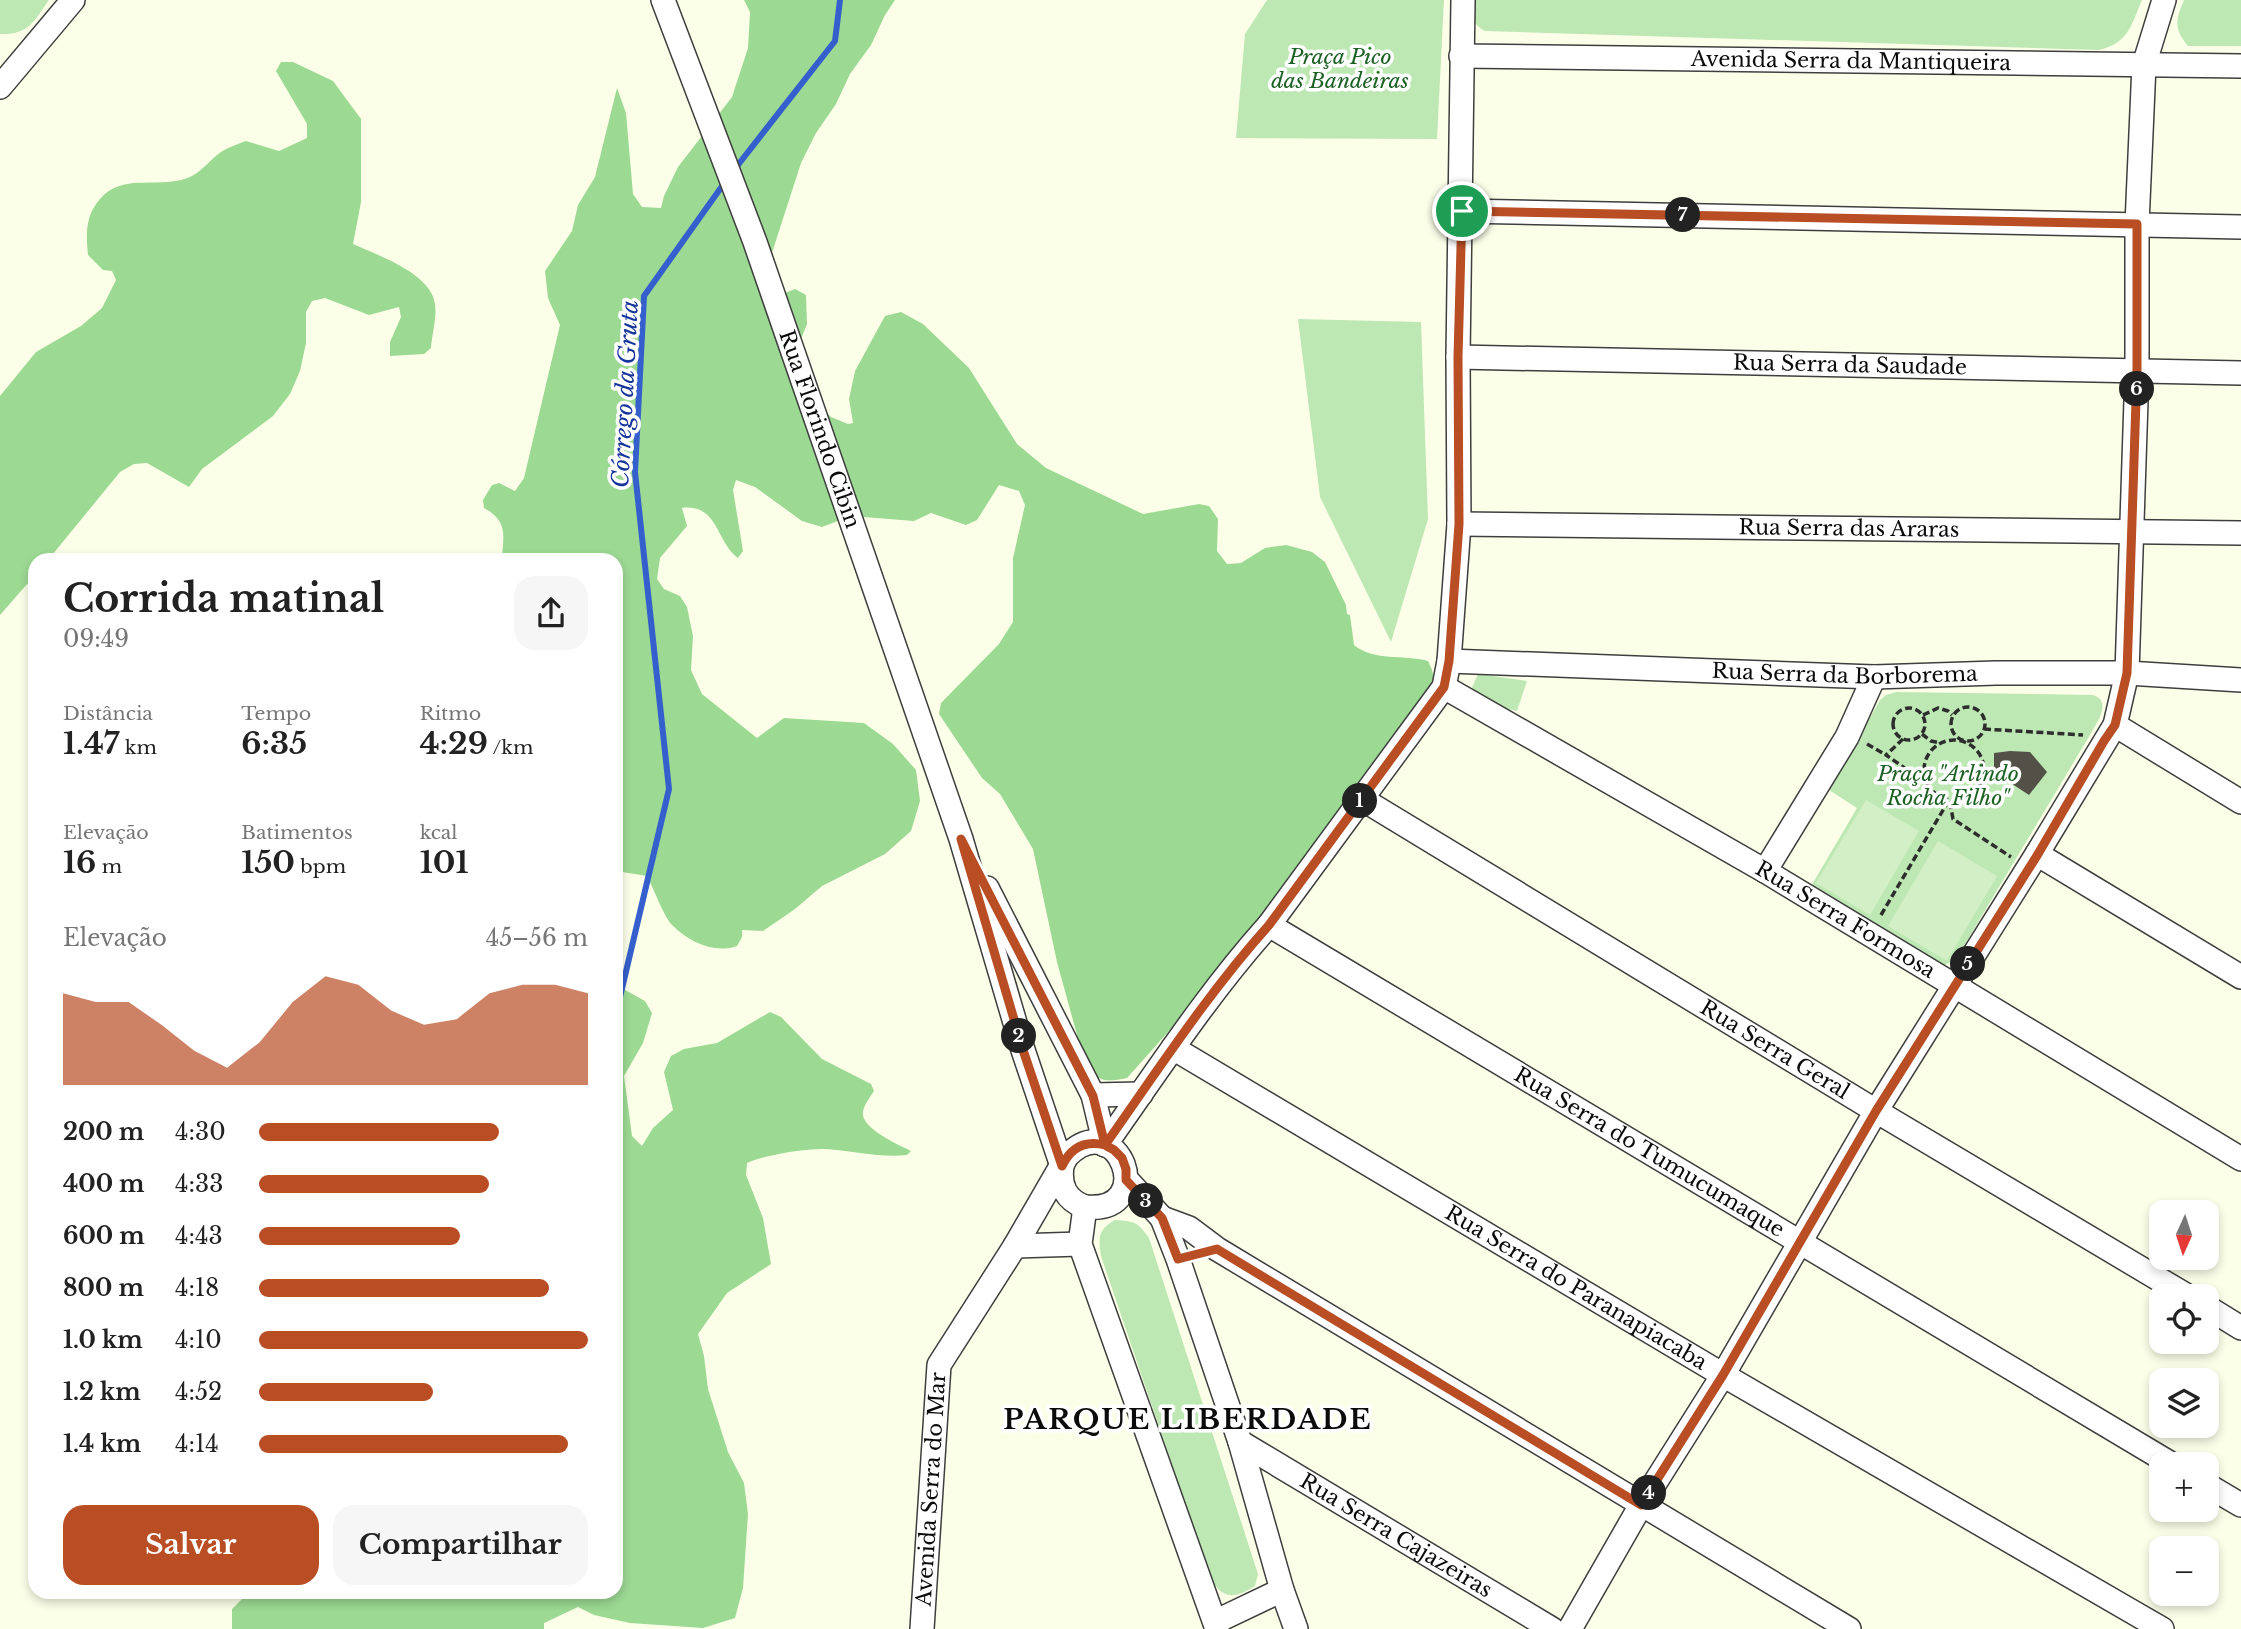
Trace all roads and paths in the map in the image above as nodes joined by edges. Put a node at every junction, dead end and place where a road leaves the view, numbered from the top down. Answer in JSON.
{"nodes":[{"id":1,"x":73,"y":0,"type":"edge"},
{"id":2,"x":1463,"y":0,"type":"edge"},
{"id":3,"x":2164,"y":0,"type":"edge"},
{"id":4,"x":667,"y":7,"type":"edge"},
{"id":5,"x":1461,"y":56,"type":"junction"},
{"id":6,"x":2144,"y":65,"type":"junction"},
{"id":7,"x":2241,"y":66,"type":"edge"},
{"id":8,"x":0,"y":87,"type":"edge"},
{"id":9,"x":1462,"y":211,"type":"junction"},
{"id":10,"x":2137,"y":224,"type":"junction"},
{"id":11,"x":2241,"y":227,"type":"edge"},
{"id":12,"x":1458,"y":357,"type":"junction"},
{"id":13,"x":2137,"y":370,"type":"junction"},
{"id":14,"x":2241,"y":373,"type":"edge"},
{"id":15,"x":1459,"y":524,"type":"junction"},
{"id":16,"x":2132,"y":532,"type":"junction"},
{"id":17,"x":2241,"y":533,"type":"edge"},
{"id":18,"x":1449,"y":661,"type":"junction"},
{"id":19,"x":2127,"y":673,"type":"junction"},
{"id":20,"x":1874,"y":677,"type":"junction"},
{"id":21,"x":2241,"y":680,"type":"edge"},
{"id":22,"x":1444,"y":687,"type":"junction"},
{"id":23,"x":1923,"y":715,"type":"junction"},
{"id":24,"x":1952,"y":716,"type":"junction"},
{"id":25,"x":2115,"y":725,"type":"junction"},
{"id":26,"x":1984,"y":729,"type":"junction"},
{"id":27,"x":1953,"y":733,"type":"junction"},
{"id":28,"x":1922,"y":734,"type":"junction"},
{"id":29,"x":2090,"y":735,"type":"dead end"},
{"id":30,"x":1858,"y":739,"type":"dead end"},
{"id":31,"x":1903,"y":739,"type":"junction"},
{"id":32,"x":1965,"y":741,"type":"junction"},
{"id":33,"x":1942,"y":743,"type":"junction"},
{"id":34,"x":1886,"y":755,"type":"junction"},
{"id":35,"x":1927,"y":783,"type":"junction"},
{"id":36,"x":1362,"y":799,"type":"junction"},
{"id":37,"x":1949,"y":800,"type":"junction"},
{"id":38,"x":2241,"y":802,"type":"edge"},
{"id":39,"x":961,"y":839,"type":"junction"},
{"id":40,"x":2038,"y":854,"type":"junction"},
{"id":41,"x":2015,"y":860,"type":"dead end"},
{"id":42,"x":1765,"y":871,"type":"junction"},
{"id":43,"x":1269,"y":925,"type":"junction"},
{"id":44,"x":1875,"y":925,"type":"dead end"},
{"id":45,"x":2241,"y":977,"type":"edge"},
{"id":46,"x":1955,"y":985,"type":"junction"},
{"id":47,"x":1173,"y":1048,"type":"junction"},
{"id":48,"x":1141,"y":1094,"type":"junction"},
{"id":49,"x":1093,"y":1096,"type":"junction"},
{"id":50,"x":1876,"y":1111,"type":"junction"},
{"id":51,"x":1105,"y":1145,"type":"junction"},
{"id":52,"x":2241,"y":1159,"type":"edge"},
{"id":53,"x":1062,"y":1166,"type":"junction"},
{"id":54,"x":1126,"y":1180,"type":"junction"},
{"id":55,"x":1076,"y":1202,"type":"junction"},
{"id":56,"x":1162,"y":1218,"type":"junction"},
{"id":57,"x":1800,"y":1243,"type":"junction"},
{"id":58,"x":1080,"y":1244,"type":"junction"},
{"id":59,"x":1015,"y":1246,"type":"junction"},
{"id":60,"x":1217,"y":1249,"type":"junction"},
{"id":61,"x":1178,"y":1259,"type":"junction"},
{"id":62,"x":2167,"y":1284,"type":"edge"},
{"id":63,"x":2219,"y":1314,"type":"edge"},
{"id":64,"x":2241,"y":1328,"type":"edge"},
{"id":65,"x":1723,"y":1375,"type":"junction"},
{"id":66,"x":1240,"y":1442,"type":"junction"},
{"id":67,"x":2151,"y":1452,"type":"edge"},
{"id":68,"x":1287,"y":1469,"type":"junction"},
{"id":69,"x":2219,"y":1492,"type":"edge"},
{"id":70,"x":1255,"y":1495,"type":"junction"},
{"id":71,"x":1641,"y":1505,"type":"junction"},
{"id":72,"x":2241,"y":1505,"type":"edge"},
{"id":73,"x":1282,"y":1590,"type":"junction"},
{"id":74,"x":1216,"y":1626,"type":"edge"},
{"id":75,"x":922,"y":1629,"type":"edge"},
{"id":76,"x":1296,"y":1629,"type":"edge"},
{"id":77,"x":1552,"y":1629,"type":"edge"},
{"id":78,"x":1570,"y":1629,"type":"edge"},
{"id":79,"x":1849,"y":1629,"type":"edge"},
{"id":80,"x":2162,"y":1629,"type":"edge"}],
"edges":[{"from":1,"to":8,"type":"street"},
{"from":2,"to":5,"type":"street"},
{"from":3,"to":6,"type":"street"},
{"from":4,"to":39,"type":"street","name":"Rua Florindo Cibin"},
{"from":5,"to":6,"type":"street","name":"Avenida Serra da Mantiqueira"},
{"from":5,"to":9,"type":"street"},
{"from":6,"to":7,"type":"street","name":"Avenida Serra da Mantiqueira"},
{"from":6,"to":10,"type":"street"},
{"from":9,"to":10,"type":"street"},
{"from":9,"to":12,"type":"street"},
{"from":10,"to":11,"type":"street"},
{"from":10,"to":13,"type":"street"},
{"from":12,"to":13,"type":"street","name":"Rua Serra da Saudade"},
{"from":12,"to":15,"type":"street"},
{"from":13,"to":14,"type":"street","name":"Rua Serra da Saudade"},
{"from":13,"to":16,"type":"street"},
{"from":15,"to":16,"type":"street","name":"Rua Serra das Araras"},
{"from":15,"to":18,"type":"street"},
{"from":16,"to":17,"type":"street","name":"Rua Serra das Araras"},
{"from":16,"to":19,"type":"street"},
{"from":18,"to":20,"type":"street","name":"Rua Serra da Borborema"},
{"from":18,"to":22,"type":"street"},
{"from":19,"to":20,"type":"street","name":"Rua Serra da Borborema"},
{"from":19,"to":21,"type":"street","name":"Rua Serra da Borborema"},
{"from":19,"to":25,"type":"street"},
{"from":20,"to":42,"type":"street"},
{"from":22,"to":36,"type":"street"},
{"from":22,"to":42,"type":"street","name":"Rua Serra Formosa"},
{"from":23,"to":24,"type":"path"},
{"from":23,"to":28,"type":"path"},
{"from":23,"to":31,"type":"path"},
{"from":24,"to":26,"type":"path"},
{"from":24,"to":27,"type":"path"},
{"from":25,"to":38,"type":"street"},
{"from":25,"to":40,"type":"street"},
{"from":26,"to":29,"type":"path"},
{"from":26,"to":32,"type":"path"},
{"from":27,"to":32,"type":"path"},
{"from":27,"to":33,"type":"path"},
{"from":28,"to":31,"type":"path"},
{"from":28,"to":33,"type":"path"},
{"from":30,"to":34,"type":"path"},
{"from":31,"to":34,"type":"path"},
{"from":32,"to":33,"type":"path"},
{"from":32,"to":37,"type":"path"},
{"from":33,"to":35,"type":"path"},
{"from":34,"to":35,"type":"path"},
{"from":35,"to":37,"type":"path"},
{"from":36,"to":43,"type":"street"},
{"from":36,"to":50,"type":"street","name":"Rua Serra Geral"},
{"from":37,"to":41,"type":"path"},
{"from":37,"to":44,"type":"path"},
{"from":39,"to":49,"type":"street","name":"Rua Florindo Cibin"},
{"from":39,"to":53,"type":"street","name":"Rua Florindo Cibin"},
{"from":40,"to":45,"type":"street"},
{"from":40,"to":46,"type":"street"},
{"from":42,"to":46,"type":"street","name":"Rua Serra Formosa"},
{"from":43,"to":47,"type":"street"},
{"from":43,"to":57,"type":"street","name":"Rua Serra do Tumucumaque"},
{"from":46,"to":50,"type":"street"},
{"from":46,"to":52,"type":"street","name":"Rua Serra Formosa"},
{"from":47,"to":48,"type":"street"},
{"from":47,"to":65,"type":"street","name":"Rua Serra do Paranapiacaba"},
{"from":48,"to":49,"type":"street"},
{"from":48,"to":51,"type":"street"},
{"from":49,"to":51,"type":"street","name":"Rua Florindo Cibin"},
{"from":50,"to":57,"type":"street"},
{"from":50,"to":62,"type":"street","name":"Rua Serra Geral"},
{"from":51,"to":53,"type":"street","name":"Avenida Serra do Mar"},
{"from":51,"to":54,"type":"street"},
{"from":53,"to":55,"type":"street","name":"Rua Florindo Cibin"},
{"from":53,"to":59,"type":"street","name":"Avenida Serra do Mar"},
{"from":54,"to":55,"type":"street"},
{"from":54,"to":56,"type":"street"},
{"from":55,"to":58,"type":"street","name":"Rua Florindo Cibin"},
{"from":55,"to":59,"type":"street","name":"Avenida Serra do Mar"},
{"from":56,"to":60,"type":"street"},
{"from":56,"to":61,"type":"street"},
{"from":57,"to":65,"type":"street"},
{"from":57,"to":67,"type":"street","name":"Rua Serra do Tumucumaque"},
{"from":58,"to":59,"type":"street"},
{"from":58,"to":74,"type":"street","name":"Rua Florindo Cibin"},
{"from":59,"to":75,"type":"street","name":"Avenida Serra do Mar"},
{"from":60,"to":61,"type":"street"},
{"from":60,"to":71,"type":"street"},
{"from":61,"to":66,"type":"street"},
{"from":63,"to":64,"type":"street"},
{"from":65,"to":71,"type":"street"},
{"from":65,"to":80,"type":"street","name":"Rua Serra do Paranapiacaba"},
{"from":66,"to":68,"type":"street","name":"Rua Serra Cajazeiras"},
{"from":66,"to":70,"type":"street"},
{"from":68,"to":70,"type":"street"},
{"from":68,"to":77,"type":"street","name":"Rua Serra Cajazeiras"},
{"from":69,"to":72,"type":"street"},
{"from":70,"to":73,"type":"street"},
{"from":71,"to":78,"type":"street"},
{"from":71,"to":79,"type":"street"},
{"from":73,"to":74,"type":"street"},
{"from":73,"to":76,"type":"street"}]}
